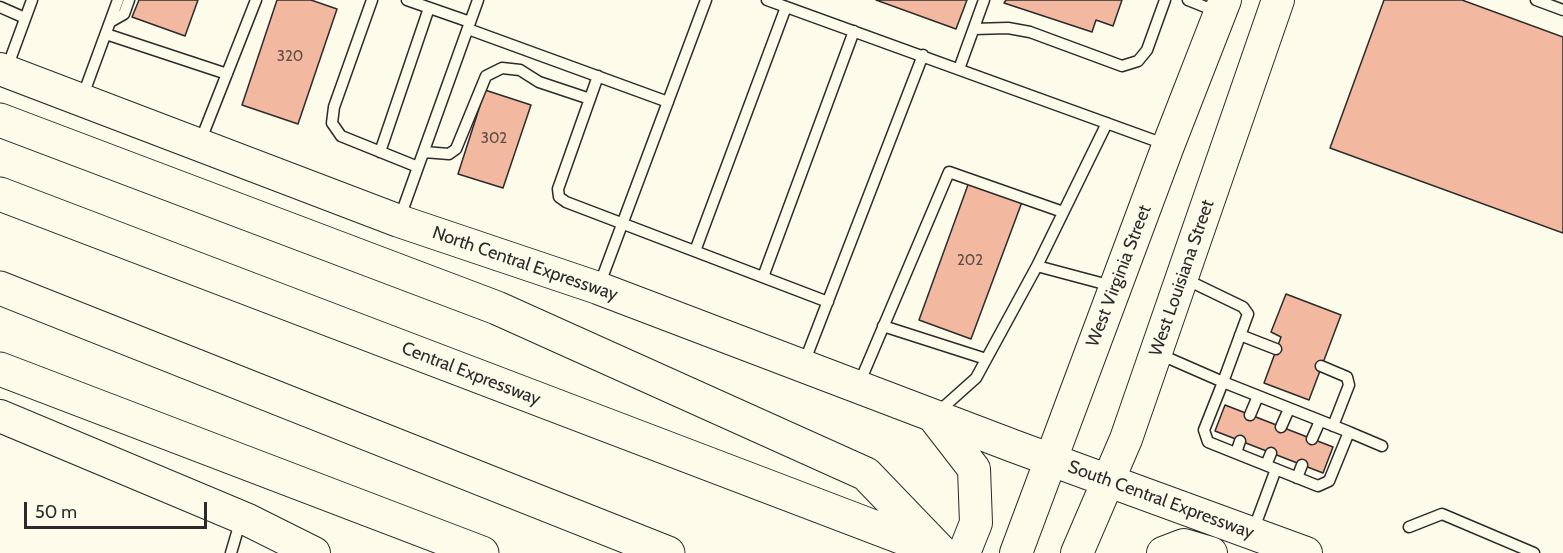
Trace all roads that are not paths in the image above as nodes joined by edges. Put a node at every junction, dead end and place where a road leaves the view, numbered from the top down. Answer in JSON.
{"nodes":[{"id":1,"x":32,"y":0,"type":"edge"},
{"id":2,"x":118,"y":0,"type":"edge"},
{"id":3,"x":129,"y":0,"type":"edge"},
{"id":4,"x":256,"y":0,"type":"edge"},
{"id":5,"x":372,"y":0,"type":"edge"},
{"id":6,"x":407,"y":0,"type":"edge"},
{"id":7,"x":478,"y":0,"type":"edge"},
{"id":8,"x":706,"y":0,"type":"edge"},
{"id":9,"x":767,"y":0,"type":"edge"},
{"id":10,"x":984,"y":0,"type":"edge"},
{"id":11,"x":1165,"y":0,"type":"edge"},
{"id":12,"x":1188,"y":0,"type":"edge"},
{"id":13,"x":1278,"y":0,"type":"edge"},
{"id":14,"x":1536,"y":0,"type":"edge"},
{"id":15,"x":1223,"y":6,"type":"edge"},
{"id":16,"x":0,"y":7,"type":"edge"},
{"id":17,"x":786,"y":7,"type":"junction"},
{"id":18,"x":429,"y":8,"type":"junction"},
{"id":19,"x":1563,"y":10,"type":"edge"},
{"id":20,"x":25,"y":18,"type":"junction"},
{"id":21,"x":110,"y":22,"type":"junction"},
{"id":22,"x":469,"y":26,"type":"junction"},
{"id":23,"x":974,"y":29,"type":"junction"},
{"id":24,"x":854,"y":31,"type":"junction"},
{"id":25,"x":106,"y":34,"type":"junction"},
{"id":26,"x":923,"y":56,"type":"junction"},
{"id":27,"x":959,"y":69,"type":"junction"},
{"id":28,"x":3,"y":70,"type":"edge"},
{"id":29,"x":227,"y":74,"type":"junction"},
{"id":30,"x":598,"y":76,"type":"junction"},
{"id":31,"x":590,"y":99,"type":"junction"},
{"id":32,"x":82,"y":100,"type":"junction"},
{"id":33,"x":668,"y":102,"type":"junction"},
{"id":34,"x":0,"y":120,"type":"edge"},
{"id":35,"x":1107,"y":123,"type":"junction"},
{"id":36,"x":199,"y":144,"type":"junction"},
{"id":37,"x":1168,"y":146,"type":"junction"},
{"id":38,"x":380,"y":152,"type":"junction"},
{"id":39,"x":424,"y":152,"type":"junction"},
{"id":40,"x":418,"y":167,"type":"junction"},
{"id":41,"x":0,"y":194,"type":"edge"},
{"id":42,"x":1063,"y":212,"type":"junction"},
{"id":43,"x":399,"y":221,"type":"junction"},
{"id":44,"x":623,"y":223,"type":"junction"},
{"id":45,"x":695,"y":251,"type":"junction"},
{"id":46,"x":1037,"y":267,"type":"junction"},
{"id":47,"x":763,"y":277,"type":"junction"},
{"id":48,"x":1182,"y":278,"type":"junction"},
{"id":49,"x":1115,"y":287,"type":"junction"},
{"id":50,"x":0,"y":288,"type":"edge"},
{"id":51,"x":598,"y":288,"type":"junction"},
{"id":52,"x":828,"y":302,"type":"junction"},
{"id":53,"x":884,"y":326,"type":"junction"},
{"id":54,"x":1240,"y":335,"type":"junction"},
{"id":55,"x":1276,"y":349,"type":"dead end"},
{"id":56,"x":1156,"y":352,"type":"junction"},
{"id":57,"x":986,"y":359,"type":"junction"},
{"id":58,"x":803,"y":366,"type":"junction"},
{"id":59,"x":1322,"y":366,"type":"dead end"},
{"id":60,"x":0,"y":369,"type":"edge"},
{"id":61,"x":1223,"y":382,"type":"junction"},
{"id":62,"x":857,"y":387,"type":"junction"},
{"id":63,"x":1258,"y":396,"type":"junction"},
{"id":64,"x":1288,"y":409,"type":"junction"},
{"id":65,"x":1250,"y":415,"type":"dead end"},
{"id":66,"x":0,"y":416,"type":"edge"},
{"id":67,"x":933,"y":416,"type":"junction"},
{"id":68,"x":1320,"y":421,"type":"junction"},
{"id":69,"x":1333,"y":426,"type":"junction"},
{"id":70,"x":1281,"y":427,"type":"dead end"},
{"id":71,"x":1349,"y":432,"type":"junction"},
{"id":72,"x":1312,"y":439,"type":"dead end"},
{"id":73,"x":1240,"y":441,"type":"dead end"},
{"id":74,"x":1382,"y":446,"type":"dead end"},
{"id":75,"x":1236,"y":453,"type":"junction"},
{"id":76,"x":1271,"y":453,"type":"dead end"},
{"id":77,"x":1050,"y":459,"type":"junction"},
{"id":78,"x":1302,"y":465,"type":"dead end"},
{"id":79,"x":1271,"y":467,"type":"junction"},
{"id":80,"x":1297,"y":478,"type":"junction"},
{"id":81,"x":1107,"y":481,"type":"junction"},
{"id":82,"x":241,"y":517,"type":"junction"},
{"id":83,"x":1409,"y":527,"type":"dead end"},
{"id":84,"x":1252,"y":534,"type":"junction"},
{"id":85,"x":1298,"y":552,"type":"edge"},
{"id":86,"x":231,"y":553,"type":"edge"},
{"id":87,"x":314,"y":553,"type":"edge"},
{"id":88,"x":482,"y":553,"type":"edge"},
{"id":89,"x":668,"y":553,"type":"edge"},
{"id":90,"x":942,"y":553,"type":"edge"},
{"id":91,"x":964,"y":553,"type":"edge"},
{"id":92,"x":1016,"y":553,"type":"edge"},
{"id":93,"x":1077,"y":553,"type":"edge"},
{"id":94,"x":1163,"y":553,"type":"edge"},
{"id":95,"x":1211,"y":553,"type":"edge"},
{"id":96,"x":1534,"y":553,"type":"edge"}],
"edges":[{"from":1,"to":20,"type":"lane"},
{"from":2,"to":21,"type":"lane"},
{"from":3,"to":21,"type":"lane"},
{"from":4,"to":29,"type":"lane"},
{"from":5,"to":38,"type":"lane"},
{"from":6,"to":18,"type":"lane"},
{"from":7,"to":22,"type":"lane"},
{"from":8,"to":33,"type":"lane"},
{"from":9,"to":17,"type":"lane"},
{"from":10,"to":23,"type":"lane"},
{"from":11,"to":23,"type":"lane"},
{"from":12,"to":15,"type":"lane"},
{"from":13,"to":48,"type":"main road","name":"West Louisiana Street"},
{"from":14,"to":19,"type":"lane"},
{"from":15,"to":37,"type":"main road","name":"West Virginia Street"},
{"from":16,"to":20,"type":"lane"},
{"from":17,"to":24,"type":"lane"},
{"from":17,"to":45,"type":"lane"},
{"from":18,"to":22,"type":"lane"},
{"from":18,"to":38,"type":"lane"},
{"from":20,"to":28,"type":"lane"},
{"from":21,"to":25,"type":"lane"},
{"from":22,"to":30,"type":"lane"},
{"from":22,"to":39,"type":"lane"},
{"from":23,"to":27,"type":"lane"},
{"from":24,"to":26,"type":"lane"},
{"from":24,"to":47,"type":"lane"},
{"from":25,"to":29,"type":"lane"},
{"from":25,"to":32,"type":"lane"},
{"from":26,"to":27,"type":"lane"},
{"from":26,"to":52,"type":"lane"},
{"from":27,"to":35,"type":"lane"},
{"from":28,"to":32,"type":"main road","name":"North Central Expressway"},
{"from":29,"to":36,"type":"lane"},
{"from":30,"to":31,"type":"lane"},
{"from":30,"to":33,"type":"lane"},
{"from":31,"to":39,"type":"lane"},
{"from":31,"to":44,"type":"lane"},
{"from":32,"to":36,"type":"main road","name":"North Central Expressway"},
{"from":33,"to":44,"type":"lane"},
{"from":34,"to":90,"type":"highway"},
{"from":35,"to":37,"type":"lane"},
{"from":35,"to":42,"type":"lane"},
{"from":36,"to":43,"type":"main road","name":"North Central Expressway"},
{"from":37,"to":49,"type":"main road","name":"West Virginia Street"},
{"from":38,"to":40,"type":"lane"},
{"from":39,"to":40,"type":"lane"},
{"from":40,"to":43,"type":"lane"},
{"from":41,"to":90,"type":"highway","name":"Central Expressway"},
{"from":42,"to":46,"type":"lane"},
{"from":42,"to":53,"type":"lane"},
{"from":43,"to":51,"type":"main road","name":"North Central Expressway"},
{"from":44,"to":45,"type":"lane"},
{"from":44,"to":51,"type":"lane"},
{"from":45,"to":47,"type":"lane"},
{"from":46,"to":49,"type":"lane"},
{"from":46,"to":57,"type":"lane"},
{"from":47,"to":52,"type":"lane"},
{"from":48,"to":54,"type":"lane"},
{"from":48,"to":56,"type":"main road","name":"West Louisiana Street"},
{"from":49,"to":77,"type":"main road","name":"West Virginia Street"},
{"from":50,"to":89,"type":"highway"},
{"from":51,"to":58,"type":"main road","name":"North Central Expressway"},
{"from":52,"to":58,"type":"lane"},
{"from":53,"to":57,"type":"lane"},
{"from":53,"to":62,"type":"lane"},
{"from":54,"to":55,"type":"lane"},
{"from":54,"to":61,"type":"lane"},
{"from":56,"to":61,"type":"lane"},
{"from":56,"to":81,"type":"main road","name":"West Louisiana Street"},
{"from":57,"to":67,"type":"lane"},
{"from":58,"to":62,"type":"main road","name":"North Central Expressway"},
{"from":59,"to":69,"type":"lane"},
{"from":60,"to":88,"type":"highway"},
{"from":61,"to":63,"type":"lane"},
{"from":61,"to":75,"type":"lane"},
{"from":62,"to":67,"type":"main road","name":"North Central Expressway"},
{"from":63,"to":64,"type":"lane"},
{"from":63,"to":65,"type":"lane"},
{"from":64,"to":68,"type":"lane"},
{"from":64,"to":70,"type":"lane"},
{"from":66,"to":82,"type":"main road"},
{"from":67,"to":77,"type":"main road","name":"North Central Expressway"},
{"from":67,"to":91,"type":"main road"},
{"from":68,"to":69,"type":"lane"},
{"from":68,"to":72,"type":"lane"},
{"from":69,"to":71,"type":"lane"},
{"from":71,"to":74,"type":"lane"},
{"from":71,"to":80,"type":"lane"},
{"from":73,"to":75,"type":"lane"},
{"from":75,"to":79,"type":"lane"},
{"from":76,"to":79,"type":"lane"},
{"from":77,"to":81,"type":"main road","name":"South Central Expressway"},
{"from":77,"to":92,"type":"main road","name":"West Virginia Street"},
{"from":78,"to":80,"type":"lane"},
{"from":79,"to":80,"type":"lane"},
{"from":79,"to":84,"type":"lane"},
{"from":81,"to":84,"type":"main road","name":"South Central Expressway"},
{"from":81,"to":93,"type":"main road","name":"West Louisiana Street"},
{"from":82,"to":86,"type":"lane"},
{"from":82,"to":87,"type":"main road"},
{"from":83,"to":96,"type":"lane"},
{"from":84,"to":85,"type":"main road","name":"South Central Expressway"},
{"from":94,"to":95,"type":"main road"}]}
